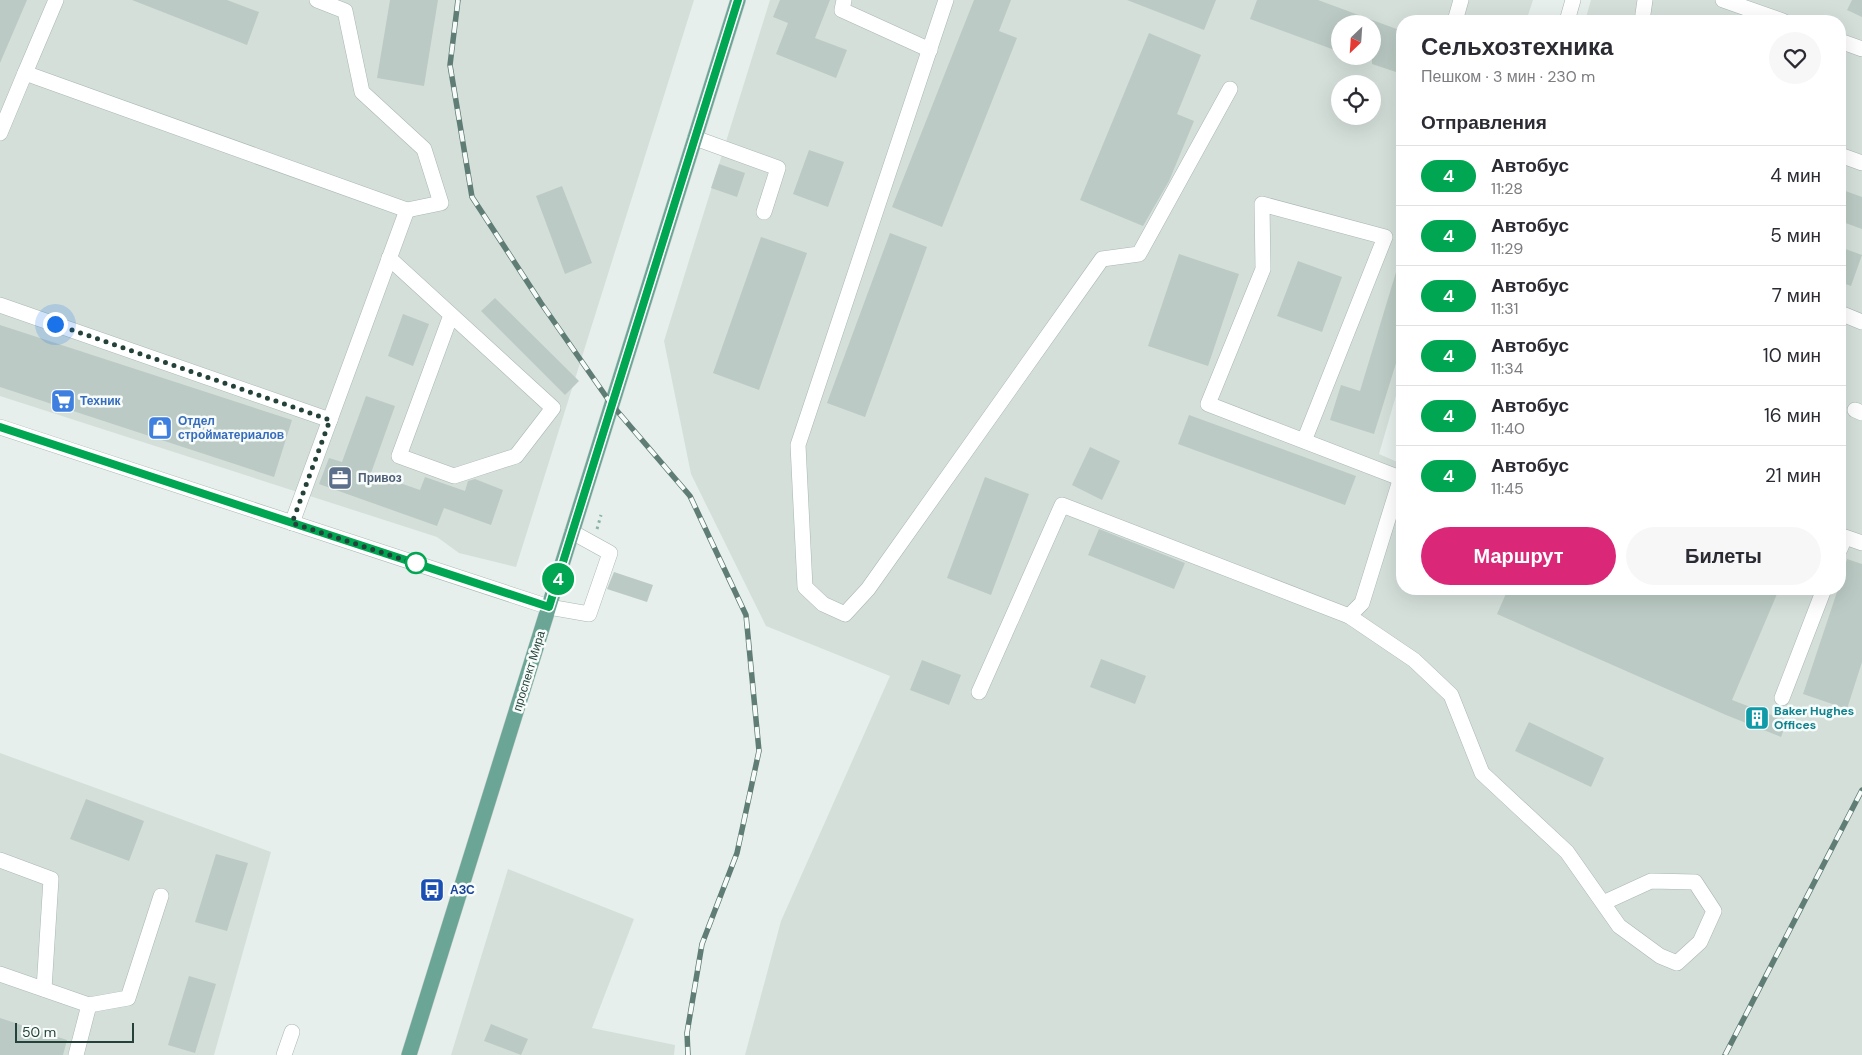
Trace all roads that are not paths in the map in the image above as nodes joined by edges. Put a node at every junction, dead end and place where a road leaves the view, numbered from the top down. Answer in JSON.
{"nodes":[{"id":1,"x":56,"y":0,"type":"edge"},
{"id":2,"x":317,"y":0,"type":"edge"},
{"id":3,"x":738,"y":0,"type":"edge"},
{"id":4,"x":844,"y":0,"type":"edge"},
{"id":5,"x":946,"y":0,"type":"edge"},
{"id":6,"x":1461,"y":0,"type":"edge"},
{"id":7,"x":1573,"y":0,"type":"edge"},
{"id":8,"x":1645,"y":0,"type":"edge"},
{"id":9,"x":1723,"y":0,"type":"edge"},
{"id":10,"x":1457,"y":15,"type":"edge"},
{"id":11,"x":1569,"y":15,"type":"edge"},
{"id":12,"x":1643,"y":15,"type":"edge"},
{"id":13,"x":1766,"y":15,"type":"edge"},
{"id":14,"x":1846,"y":43,"type":"edge"},
{"id":15,"x":1862,"y":49,"type":"edge"},
{"id":16,"x":930,"y":50,"type":"junction"},
{"id":17,"x":25,"y":74,"type":"junction"},
{"id":18,"x":1230,"y":89,"type":"dead end"},
{"id":19,"x":0,"y":133,"type":"edge"},
{"id":20,"x":695,"y":138,"type":"junction"},
{"id":21,"x":1846,"y":157,"type":"edge"},
{"id":22,"x":1862,"y":163,"type":"edge"},
{"id":23,"x":406,"y":210,"type":"junction"},
{"id":24,"x":764,"y":212,"type":"dead end"},
{"id":25,"x":389,"y":258,"type":"junction"},
{"id":26,"x":0,"y":304,"type":"edge"},
{"id":27,"x":451,"y":315,"type":"junction"},
{"id":28,"x":1846,"y":315,"type":"edge"},
{"id":29,"x":1862,"y":322,"type":"edge"},
{"id":30,"x":330,"y":420,"type":"junction"},
{"id":31,"x":0,"y":427,"type":"edge"},
{"id":32,"x":1304,"y":441,"type":"junction"},
{"id":33,"x":1396,"y":474,"type":"edge"},
{"id":34,"x":1396,"y":492,"type":"edge"},
{"id":35,"x":292,"y":523,"type":"junction"},
{"id":36,"x":572,"y":532,"type":"junction"},
{"id":37,"x":1846,"y":537,"type":"edge"},
{"id":38,"x":1862,"y":543,"type":"edge"},
{"id":39,"x":1822,"y":595,"type":"edge"},
{"id":40,"x":549,"y":607,"type":"junction"},
{"id":41,"x":1349,"y":616,"type":"junction"},
{"id":42,"x":979,"y":692,"type":"dead end"},
{"id":43,"x":1782,"y":698,"type":"dead end"},
{"id":44,"x":0,"y":860,"type":"edge"},
{"id":45,"x":161,"y":896,"type":"dead end"},
{"id":46,"x":1603,"y":903,"type":"junction"},
{"id":47,"x":0,"y":974,"type":"edge"},
{"id":48,"x":44,"y":989,"type":"junction"},
{"id":49,"x":89,"y":1005,"type":"junction"},
{"id":50,"x":292,"y":1032,"type":"dead end"},
{"id":51,"x":76,"y":1055,"type":"edge"},
{"id":52,"x":284,"y":1055,"type":"edge"},
{"id":53,"x":409,"y":1055,"type":"edge"}],
"edges":[{"from":1,"to":17,"type":"street"},
{"from":2,"to":23,"type":"street"},
{"from":3,"to":20,"type":"main road","name":"проспект Мира"},
{"from":4,"to":16,"type":"street"},
{"from":5,"to":16,"type":"street"},
{"from":6,"to":10,"type":"street"},
{"from":7,"to":11,"type":"street"},
{"from":8,"to":12,"type":"street"},
{"from":9,"to":13,"type":"street"},
{"from":14,"to":15,"type":"street"},
{"from":16,"to":18,"type":"street"},
{"from":17,"to":19,"type":"street"},
{"from":17,"to":23,"type":"street"},
{"from":20,"to":24,"type":"street"},
{"from":20,"to":36,"type":"main road","name":"проспект Мира"},
{"from":21,"to":22,"type":"street"},
{"from":23,"to":25,"type":"street"},
{"from":25,"to":27,"type":"street"},
{"from":25,"to":30,"type":"street"},
{"from":26,"to":30,"type":"street"},
{"from":27,"to":27,"type":"street"},
{"from":28,"to":29,"type":"street"},
{"from":30,"to":35,"type":"street"},
{"from":31,"to":35,"type":"street"},
{"from":32,"to":32,"type":"street"},
{"from":32,"to":33,"type":"street"},
{"from":34,"to":41,"type":"street"},
{"from":35,"to":40,"type":"street"},
{"from":36,"to":40,"type":"main road","name":"проспект Мира"},
{"from":36,"to":40,"type":"street"},
{"from":37,"to":38,"type":"street"},
{"from":39,"to":43,"type":"street"},
{"from":40,"to":53,"type":"main road","name":"проспект Мира"},
{"from":41,"to":42,"type":"street"},
{"from":41,"to":46,"type":"street"},
{"from":44,"to":48,"type":"street"},
{"from":45,"to":49,"type":"street"},
{"from":46,"to":46,"type":"street"},
{"from":47,"to":48,"type":"street"},
{"from":48,"to":49,"type":"street"},
{"from":49,"to":51,"type":"street"},
{"from":50,"to":52,"type":"street"}]}
